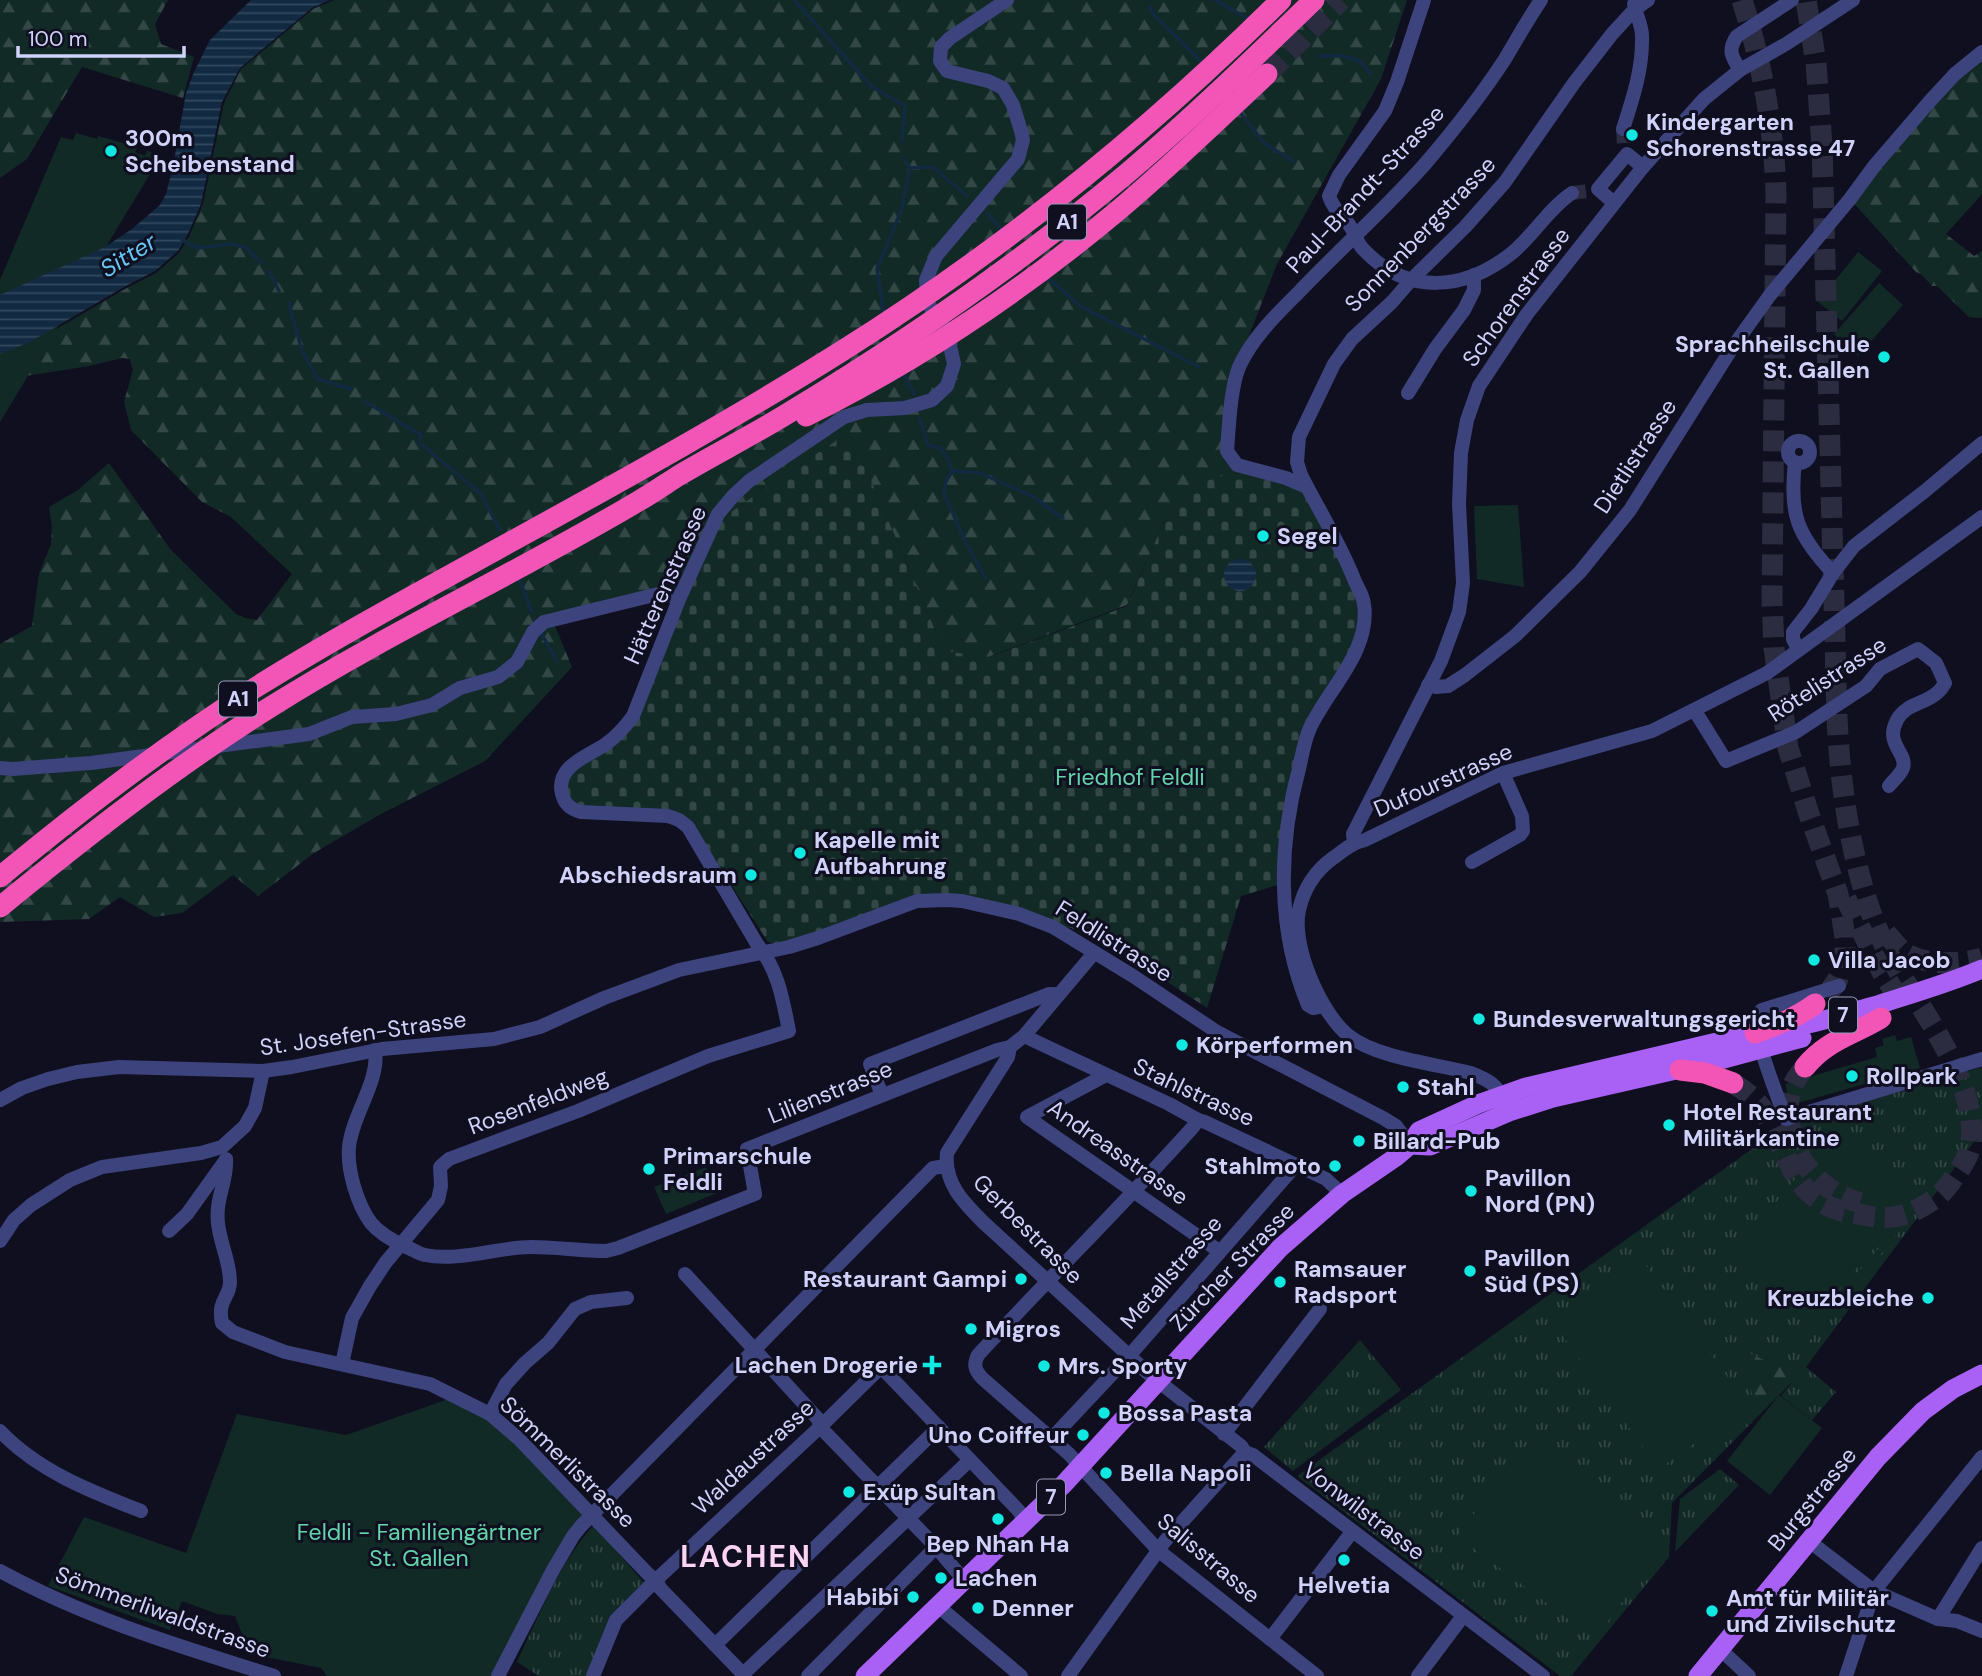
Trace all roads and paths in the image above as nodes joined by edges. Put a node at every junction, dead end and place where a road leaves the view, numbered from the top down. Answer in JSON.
{"nodes":[{"id":1,"x":1007,"y":0,"type":"edge"},
{"id":2,"x":1314,"y":0,"type":"edge"},
{"id":3,"x":1424,"y":0,"type":"edge"},
{"id":4,"x":1541,"y":0,"type":"edge"},
{"id":5,"x":1648,"y":0,"type":"edge"},
{"id":6,"x":1793,"y":0,"type":"edge"},
{"id":7,"x":1853,"y":0,"type":"edge"},
{"id":8,"x":1275,"y":1,"type":"edge"},
{"id":9,"x":1634,"y":4,"type":"edge"},
{"id":10,"x":1982,"y":52,"type":"edge"},
{"id":11,"x":1740,"y":70,"type":"junction"},
{"id":12,"x":1625,"y":142,"type":"junction"},
{"id":13,"x":1643,"y":167,"type":"junction"},
{"id":14,"x":1572,"y":193,"type":"tunnel mouth"},
{"id":15,"x":1614,"y":202,"type":"junction"},
{"id":16,"x":1355,"y":234,"type":"junction"},
{"id":17,"x":1474,"y":275,"type":"junction"},
{"id":18,"x":1411,"y":280,"type":"junction"},
{"id":19,"x":1409,"y":393,"type":"dead end"},
{"id":20,"x":1982,"y":443,"type":"edge"},
{"id":21,"x":1795,"y":462,"type":"dead end"},
{"id":22,"x":1307,"y":487,"type":"junction"},
{"id":23,"x":1982,"y":517,"type":"edge"},
{"id":24,"x":1833,"y":573,"type":"junction"},
{"id":25,"x":680,"y":597,"type":"junction"},
{"id":26,"x":1798,"y":649,"type":"junction"},
{"id":27,"x":1428,"y":685,"type":"junction"},
{"id":28,"x":1695,"y":711,"type":"junction"},
{"id":29,"x":0,"y":768,"type":"edge"},
{"id":30,"x":1503,"y":773,"type":"junction"},
{"id":31,"x":1889,"y":786,"type":"dead end"},
{"id":32,"x":1354,"y":842,"type":"junction"},
{"id":33,"x":1472,"y":862,"type":"dead end"},
{"id":34,"x":0,"y":877,"type":"edge"},
{"id":35,"x":0,"y":908,"type":"edge"},
{"id":36,"x":764,"y":952,"type":"junction"},
{"id":37,"x":1094,"y":953,"type":"junction"},
{"id":38,"x":1982,"y":969,"type":"edge"},
{"id":39,"x":1982,"y":984,"type":"edge"},
{"id":40,"x":1839,"y":986,"type":"dead end"},
{"id":41,"x":1058,"y":994,"type":"junction"},
{"id":42,"x":1815,"y":1004,"type":"tunnel mouth"},
{"id":43,"x":1324,"y":1006,"type":"junction"},
{"id":44,"x":1881,"y":1018,"type":"junction"},
{"id":45,"x":1756,"y":1026,"type":"junction"},
{"id":46,"x":1024,"y":1036,"type":"junction"},
{"id":47,"x":1010,"y":1047,"type":"junction"},
{"id":48,"x":375,"y":1050,"type":"junction"},
{"id":49,"x":1982,"y":1059,"type":"edge"},
{"id":50,"x":1805,"y":1066,"type":"tunnel mouth"},
{"id":51,"x":1681,"y":1070,"type":"junction"},
{"id":52,"x":263,"y":1071,"type":"junction"},
{"id":53,"x":1107,"y":1075,"type":"junction"},
{"id":54,"x":1733,"y":1083,"type":"tunnel mouth"},
{"id":55,"x":882,"y":1095,"type":"junction"},
{"id":56,"x":0,"y":1100,"type":"edge"},
{"id":57,"x":1505,"y":1104,"type":"junction"},
{"id":58,"x":1198,"y":1120,"type":"junction"},
{"id":59,"x":1410,"y":1145,"type":"junction"},
{"id":60,"x":224,"y":1153,"type":"junction"},
{"id":61,"x":1296,"y":1165,"type":"junction"},
{"id":62,"x":946,"y":1166,"type":"junction"},
{"id":63,"x":1134,"y":1192,"type":"junction"},
{"id":64,"x":1342,"y":1194,"type":"junction"},
{"id":65,"x":169,"y":1231,"type":"dead end"},
{"id":66,"x":0,"y":1241,"type":"edge"},
{"id":67,"x":401,"y":1244,"type":"junction"},
{"id":68,"x":1219,"y":1251,"type":"junction"},
{"id":69,"x":684,"y":1274,"type":"dead end"},
{"id":70,"x":1047,"y":1280,"type":"junction"},
{"id":71,"x":627,"y":1298,"type":"dead end"},
{"id":72,"x":1320,"y":1309,"type":"dead end"},
{"id":73,"x":754,"y":1349,"type":"junction"},
{"id":74,"x":1129,"y":1356,"type":"junction"},
{"id":75,"x":342,"y":1364,"type":"junction"},
{"id":76,"x":1982,"y":1374,"type":"edge"},
{"id":77,"x":1158,"y":1382,"type":"junction"},
{"id":78,"x":491,"y":1414,"type":"junction"},
{"id":79,"x":820,"y":1427,"type":"junction"},
{"id":80,"x":939,"y":1427,"type":"junction"},
{"id":81,"x":0,"y":1431,"type":"edge"},
{"id":82,"x":1224,"y":1434,"type":"junction"},
{"id":83,"x":1052,"y":1438,"type":"junction"},
{"id":84,"x":1245,"y":1452,"type":"junction"},
{"id":85,"x":1982,"y":1459,"type":"edge"},
{"id":86,"x":970,"y":1460,"type":"junction"},
{"id":87,"x":1080,"y":1466,"type":"junction"},
{"id":88,"x":878,"y":1488,"type":"junction"},
{"id":89,"x":141,"y":1511,"type":"dead end"},
{"id":90,"x":592,"y":1514,"type":"junction"},
{"id":91,"x":908,"y":1518,"type":"junction"},
{"id":92,"x":1025,"y":1522,"type":"junction"},
{"id":93,"x":1352,"y":1532,"type":"junction"},
{"id":94,"x":1809,"y":1541,"type":"junction"},
{"id":95,"x":936,"y":1548,"type":"junction"},
{"id":96,"x":1982,"y":1548,"type":"edge"},
{"id":97,"x":1159,"y":1551,"type":"junction"},
{"id":98,"x":0,"y":1571,"type":"edge"},
{"id":99,"x":656,"y":1580,"type":"junction"},
{"id":100,"x":964,"y":1580,"type":"junction"},
{"id":101,"x":1874,"y":1591,"type":"junction"},
{"id":102,"x":938,"y":1606,"type":"junction"},
{"id":103,"x":1463,"y":1616,"type":"junction"},
{"id":104,"x":1937,"y":1619,"type":"junction"},
{"id":105,"x":1982,"y":1630,"type":"edge"},
{"id":106,"x":1270,"y":1639,"type":"junction"},
{"id":107,"x":715,"y":1645,"type":"junction"},
{"id":108,"x":1720,"y":1649,"type":"junction"},
{"id":109,"x":744,"y":1675,"type":"edge"},
{"id":110,"x":274,"y":1676,"type":"edge"},
{"id":111,"x":498,"y":1676,"type":"edge"},
{"id":112,"x":593,"y":1676,"type":"edge"},
{"id":113,"x":808,"y":1676,"type":"edge"},
{"id":114,"x":865,"y":1676,"type":"edge"},
{"id":115,"x":1021,"y":1676,"type":"edge"},
{"id":116,"x":1068,"y":1676,"type":"edge"},
{"id":117,"x":1317,"y":1676,"type":"edge"},
{"id":118,"x":1418,"y":1676,"type":"edge"},
{"id":119,"x":1543,"y":1676,"type":"edge"},
{"id":120,"x":1698,"y":1676,"type":"edge"},
{"id":121,"x":1749,"y":1676,"type":"edge"},
{"id":122,"x":1846,"y":1676,"type":"edge"}],
"edges":[{"from":1,"to":25,"type":"street","name":"Hätterenstrasse"},
{"from":2,"to":35,"type":"highway","number":"A1"},
{"from":3,"to":16,"type":"street"},
{"from":4,"to":16,"type":"street","name":"Paul-Brandt-Strasse"},
{"from":5,"to":9,"type":"street","name":"Sonnenbergstrasse"},
{"from":6,"to":11,"type":"street"},
{"from":7,"to":11,"type":"street","name":"Schorenstrasse"},
{"from":8,"to":34,"type":"highway","number":"A1"},
{"from":9,"to":12,"type":"street"},
{"from":9,"to":18,"type":"street","name":"Sonnenbergstrasse"},
{"from":10,"to":27,"type":"street","name":"Dietlistrasse"},
{"from":11,"to":13,"type":"street","name":"Schorenstrasse"},
{"from":12,"to":13,"type":"street"},
{"from":12,"to":15,"type":"street"},
{"from":13,"to":15,"type":"street","name":"Schorenstrasse"},
{"from":14,"to":17,"type":"street"},
{"from":15,"to":27,"type":"street","name":"Schorenstrasse"},
{"from":16,"to":18,"type":"street"},
{"from":16,"to":22,"type":"street","name":"Paul-Brandt-Strasse"},
{"from":17,"to":18,"type":"street"},
{"from":17,"to":19,"type":"street"},
{"from":18,"to":22,"type":"street","name":"Sonnenbergstrasse"},
{"from":20,"to":24,"type":"street"},
{"from":21,"to":24,"type":"street"},
{"from":22,"to":43,"type":"street","name":"Sonnenbergstrasse"},
{"from":23,"to":26,"type":"street","name":"Dufourstrasse"},
{"from":24,"to":26,"type":"street"},
{"from":25,"to":29,"type":"street"},
{"from":25,"to":36,"type":"street","name":"Hätterenstrasse"},
{"from":26,"to":28,"type":"street","name":"Dufourstrasse"},
{"from":27,"to":32,"type":"street","name":"Schorenstrasse"},
{"from":28,"to":30,"type":"street","name":"Dufourstrasse"},
{"from":28,"to":31,"type":"street","name":"Rötelistrasse"},
{"from":30,"to":32,"type":"street","name":"Dufourstrasse"},
{"from":30,"to":33,"type":"street"},
{"from":32,"to":43,"type":"street","name":"Dufourstrasse"},
{"from":36,"to":37,"type":"street","name":"Feldlistrasse"},
{"from":36,"to":48,"type":"street","name":"St. Josefen-Strasse"},
{"from":36,"to":67,"type":"street","name":"Rosenfeldweg"},
{"from":37,"to":41,"type":"street","name":"Gerbestrasse"},
{"from":37,"to":59,"type":"street","name":"Feldlistrasse"},
{"from":38,"to":45,"type":"main road","number":"7"},
{"from":39,"to":44,"type":"main road","number":"7"},
{"from":40,"to":45,"type":"street"},
{"from":41,"to":46,"type":"street","name":"Gerbestrasse"},
{"from":41,"to":55,"type":"street"},
{"from":42,"to":45,"type":"highway"},
{"from":43,"to":57,"type":"street","name":"Dufourstrasse"},
{"from":44,"to":50,"type":"highway"},
{"from":44,"to":51,"type":"main road","number":"7"},
{"from":45,"to":49,"type":"street"},
{"from":45,"to":57,"type":"main road","number":"7"},
{"from":46,"to":47,"type":"street","name":"Gerbestrasse"},
{"from":46,"to":53,"type":"street","name":"Stahlstrasse"},
{"from":47,"to":55,"type":"street","name":"Lilienstrasse"},
{"from":47,"to":62,"type":"street","name":"Gerbestrasse"},
{"from":48,"to":52,"type":"street","name":"St. Josefen-Strasse"},
{"from":48,"to":67,"type":"street","name":"Lilienstrasse"},
{"from":51,"to":54,"type":"highway"},
{"from":51,"to":57,"type":"main road","number":"7"},
{"from":52,"to":56,"type":"street","name":"St. Josefen-Strasse"},
{"from":52,"to":60,"type":"street"},
{"from":53,"to":58,"type":"street","name":"Stahlstrasse"},
{"from":53,"to":63,"type":"street","name":"Andreasstrasse"},
{"from":55,"to":67,"type":"street","name":"Lilienstrasse"},
{"from":57,"to":59,"type":"main road","number":"7"},
{"from":58,"to":61,"type":"street","name":"Stahlstrasse"},
{"from":58,"to":63,"type":"street"},
{"from":59,"to":64,"type":"main road","name":"Zürcher Strasse","number":"7"},
{"from":60,"to":65,"type":"street"},
{"from":60,"to":66,"type":"street"},
{"from":60,"to":75,"type":"street","name":"Sömmerlistrasse"},
{"from":61,"to":64,"type":"street","name":"Stahlstrasse"},
{"from":61,"to":68,"type":"street","name":"Metallstrasse"},
{"from":62,"to":70,"type":"street","name":"Gerbestrasse"},
{"from":62,"to":73,"type":"street"},
{"from":63,"to":68,"type":"street","name":"Andreasstrasse"},
{"from":63,"to":70,"type":"street"},
{"from":64,"to":77,"type":"main road","name":"Zürcher Strasse","number":"7"},
{"from":67,"to":75,"type":"street","name":"Rosenfeldweg"},
{"from":68,"to":74,"type":"street","name":"Metallstrasse"},
{"from":69,"to":73,"type":"street"},
{"from":70,"to":74,"type":"street","name":"Gerbestrasse"},
{"from":70,"to":83,"type":"street","name":"Salisstrasse"},
{"from":71,"to":78,"type":"street"},
{"from":72,"to":82,"type":"street"},
{"from":73,"to":79,"type":"street"},
{"from":73,"to":90,"type":"street"},
{"from":74,"to":77,"type":"street","name":"Gerbestrasse"},
{"from":74,"to":83,"type":"street","name":"Metallstrasse"},
{"from":75,"to":78,"type":"street","name":"Sömmerlistrasse"},
{"from":76,"to":94,"type":"main road","name":"Burgstrasse"},
{"from":77,"to":82,"type":"street","name":"Vonwilstrasse"},
{"from":77,"to":87,"type":"main road","name":"Zürcher Strasse","number":"7"},
{"from":78,"to":90,"type":"street","name":"Sömmerlistrasse"},
{"from":79,"to":80,"type":"street","name":"Waldaustrasse"},
{"from":79,"to":88,"type":"street"},
{"from":79,"to":99,"type":"street","name":"Waldaustrasse"},
{"from":80,"to":86,"type":"street"},
{"from":80,"to":88,"type":"street"},
{"from":81,"to":89,"type":"street"},
{"from":82,"to":84,"type":"street","name":"Vonwilstrasse"},
{"from":83,"to":87,"type":"street","name":"Salisstrasse"},
{"from":84,"to":93,"type":"street","name":"Vonwilstrasse"},
{"from":84,"to":97,"type":"street"},
{"from":85,"to":101,"type":"street"},
{"from":86,"to":91,"type":"street"},
{"from":86,"to":92,"type":"street"},
{"from":87,"to":92,"type":"main road","name":"Zürcher Strasse","number":"7"},
{"from":87,"to":97,"type":"street","name":"Salisstrasse"},
{"from":88,"to":91,"type":"street"},
{"from":88,"to":107,"type":"street"},
{"from":90,"to":99,"type":"street","name":"Sömmerlistrasse"},
{"from":90,"to":111,"type":"street"},
{"from":91,"to":95,"type":"street"},
{"from":91,"to":109,"type":"street"},
{"from":92,"to":100,"type":"main road","name":"Zürcher Strasse","number":"7"},
{"from":93,"to":103,"type":"street","name":"Vonwilstrasse"},
{"from":93,"to":106,"type":"street"},
{"from":94,"to":101,"type":"street"},
{"from":94,"to":108,"type":"main road","name":"Burgstrasse"},
{"from":95,"to":100,"type":"street"},
{"from":95,"to":113,"type":"street"},
{"from":96,"to":104,"type":"street"},
{"from":97,"to":106,"type":"street","name":"Salisstrasse"},
{"from":97,"to":116,"type":"street"},
{"from":98,"to":110,"type":"street","name":"Sömmerliwaldstrasse"},
{"from":99,"to":107,"type":"street","name":"Sömmerlistrasse"},
{"from":99,"to":112,"type":"street","name":"Waldaustrasse"},
{"from":100,"to":102,"type":"main road","name":"Zürcher Strasse","number":"7"},
{"from":101,"to":104,"type":"street"},
{"from":101,"to":122,"type":"street"},
{"from":102,"to":114,"type":"main road","name":"Zürcher Strasse","number":"7"},
{"from":102,"to":115,"type":"street"},
{"from":103,"to":118,"type":"street"},
{"from":103,"to":119,"type":"street","name":"Vonwilstrasse"},
{"from":104,"to":105,"type":"street"},
{"from":106,"to":117,"type":"street","name":"Salisstrasse"},
{"from":107,"to":109,"type":"street","name":"Sömmerlistrasse"},
{"from":108,"to":120,"type":"main road","name":"Burgstrasse"},
{"from":108,"to":121,"type":"street"}]}
